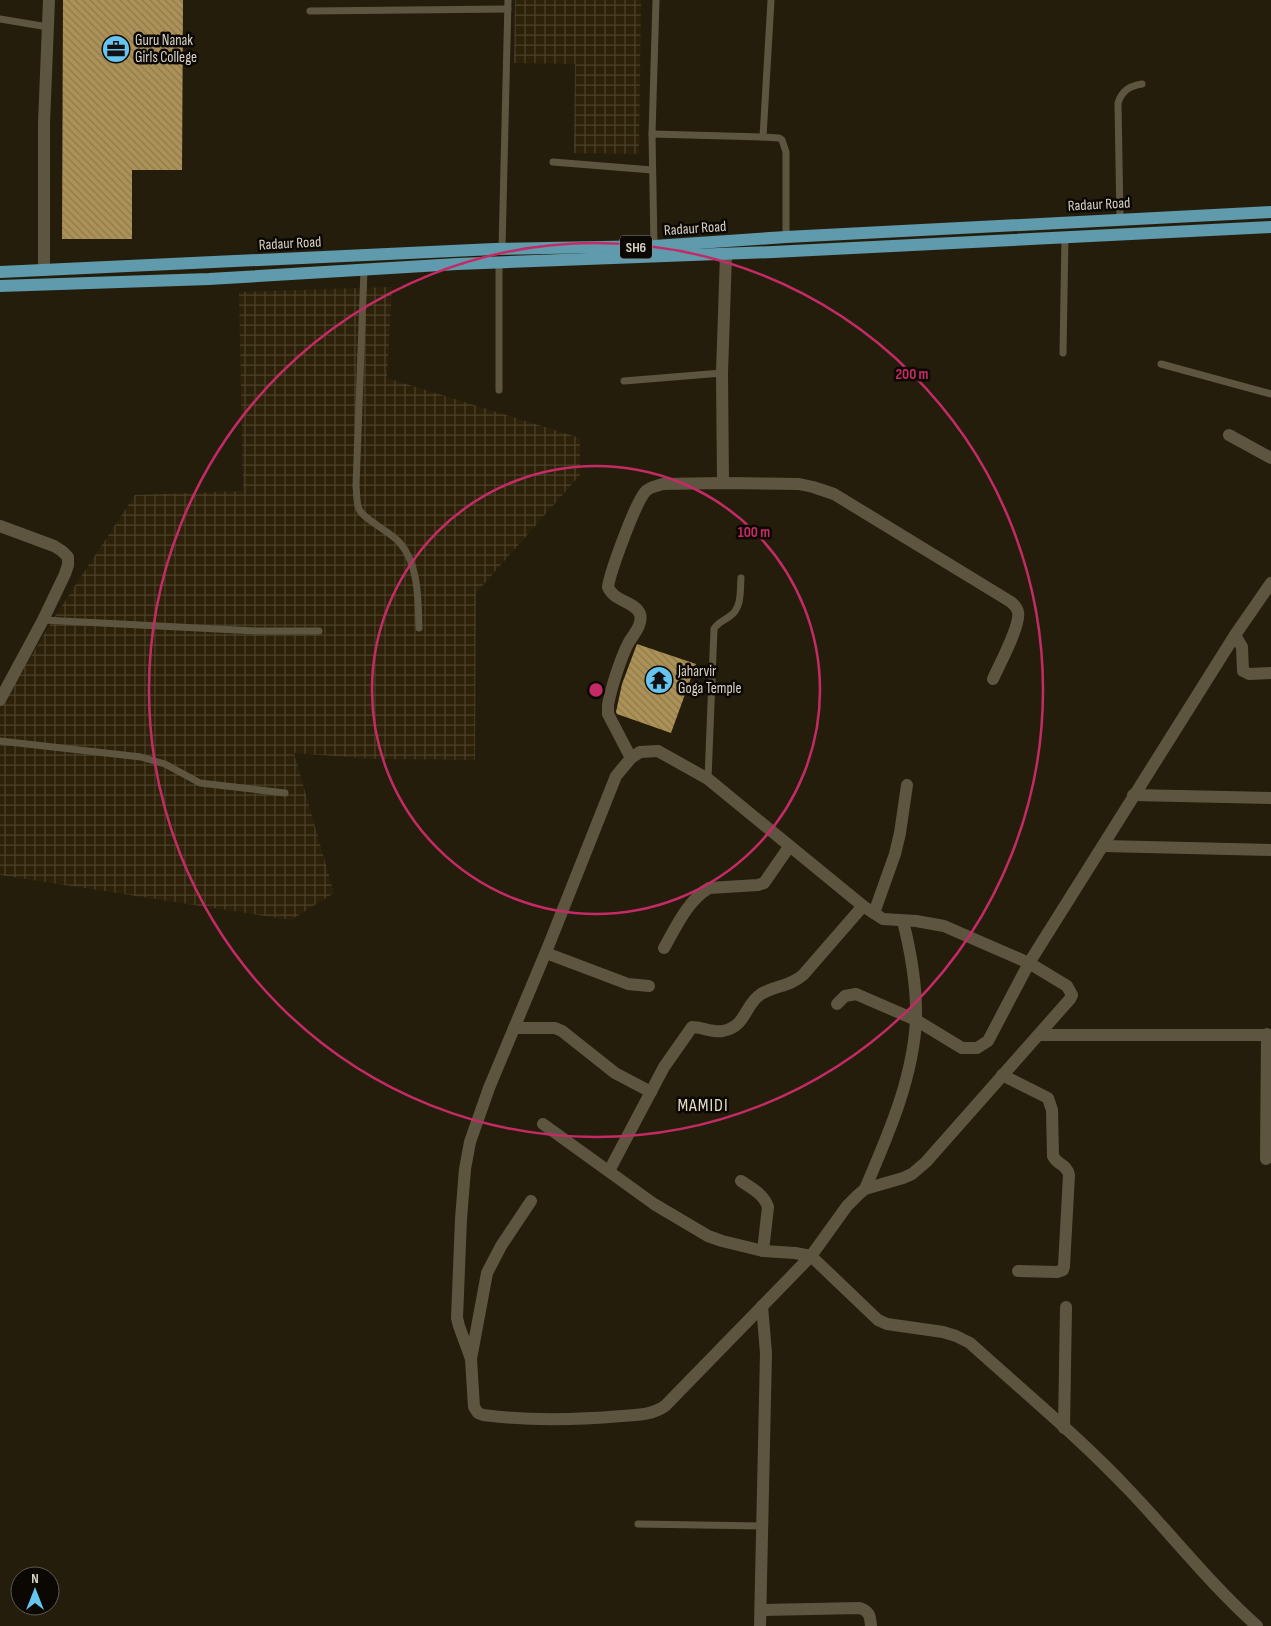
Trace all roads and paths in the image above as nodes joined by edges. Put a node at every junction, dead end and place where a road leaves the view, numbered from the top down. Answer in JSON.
{"nodes":[{"id":1,"x":49,"y":0,"type":"edge"},
{"id":2,"x":508,"y":0,"type":"edge"},
{"id":3,"x":656,"y":0,"type":"edge"},
{"id":4,"x":771,"y":0,"type":"edge"},
{"id":5,"x":508,"y":9,"type":"junction"},
{"id":6,"x":310,"y":12,"type":"dead end"},
{"id":7,"x":0,"y":19,"type":"edge"},
{"id":8,"x":48,"y":27,"type":"junction"},
{"id":9,"x":1142,"y":84,"type":"dead end"},
{"id":10,"x":652,"y":134,"type":"junction"},
{"id":11,"x":763,"y":137,"type":"junction"},
{"id":12,"x":553,"y":162,"type":"dead end"},
{"id":13,"x":652,"y":170,"type":"junction"},
{"id":14,"x":1271,"y":212,"type":"edge"},
{"id":15,"x":1120,"y":220,"type":"junction"},
{"id":16,"x":1271,"y":227,"type":"edge"},
{"id":17,"x":786,"y":237,"type":"junction"},
{"id":18,"x":1065,"y":237,"type":"junction"},
{"id":19,"x":654,"y":246,"type":"junction"},
{"id":20,"x":502,"y":249,"type":"junction"},
{"id":21,"x":726,"y":254,"type":"junction"},
{"id":22,"x":499,"y":264,"type":"junction"},
{"id":23,"x":44,"y":270,"type":"junction"},
{"id":24,"x":364,"y":270,"type":"junction"},
{"id":25,"x":0,"y":272,"type":"edge"},
{"id":26,"x":0,"y":286,"type":"edge"},
{"id":27,"x":1063,"y":353,"type":"dead end"},
{"id":28,"x":1161,"y":364,"type":"dead end"},
{"id":29,"x":722,"y":373,"type":"junction"},
{"id":30,"x":624,"y":382,"type":"dead end"},
{"id":31,"x":499,"y":390,"type":"dead end"},
{"id":32,"x":1271,"y":394,"type":"edge"},
{"id":33,"x":1229,"y":436,"type":"dead end"},
{"id":34,"x":1271,"y":458,"type":"edge"},
{"id":35,"x":723,"y":483,"type":"junction"},
{"id":36,"x":0,"y":526,"type":"edge"},
{"id":37,"x":741,"y":578,"type":"dead end"},
{"id":38,"x":1271,"y":583,"type":"edge"},
{"id":39,"x":43,"y":620,"type":"junction"},
{"id":40,"x":419,"y":628,"type":"dead end"},
{"id":41,"x":319,"y":631,"type":"dead end"},
{"id":42,"x":1235,"y":635,"type":"junction"},
{"id":43,"x":1271,"y":673,"type":"edge"},
{"id":44,"x":993,"y":679,"type":"dead end"},
{"id":45,"x":0,"y":700,"type":"edge"},
{"id":46,"x":0,"y":741,"type":"edge"},
{"id":47,"x":631,"y":758,"type":"junction"},
{"id":48,"x":708,"y":780,"type":"junction"},
{"id":49,"x":907,"y":785,"type":"dead end"},
{"id":50,"x":286,"y":793,"type":"dead end"},
{"id":51,"x":1133,"y":795,"type":"junction"},
{"id":52,"x":1271,"y":798,"type":"edge"},
{"id":53,"x":1104,"y":846,"type":"junction"},
{"id":54,"x":789,"y":847,"type":"junction"},
{"id":55,"x":1271,"y":850,"type":"edge"},
{"id":56,"x":863,"y":906,"type":"junction"},
{"id":57,"x":874,"y":913,"type":"junction"},
{"id":58,"x":903,"y":921,"type":"junction"},
{"id":59,"x":664,"y":948,"type":"dead end"},
{"id":60,"x":546,"y":953,"type":"junction"},
{"id":61,"x":1028,"y":963,"type":"junction"},
{"id":62,"x":649,"y":986,"type":"dead end"},
{"id":63,"x":837,"y":1004,"type":"dead end"},
{"id":64,"x":916,"y":1020,"type":"junction"},
{"id":65,"x":514,"y":1028,"type":"junction"},
{"id":66,"x":1039,"y":1035,"type":"junction"},
{"id":67,"x":1269,"y":1035,"type":"edge"},
{"id":68,"x":1002,"y":1075,"type":"junction"},
{"id":69,"x":651,"y":1092,"type":"junction"},
{"id":70,"x":543,"y":1124,"type":"dead end"},
{"id":71,"x":1266,"y":1159,"type":"dead end"},
{"id":72,"x":610,"y":1172,"type":"junction"},
{"id":73,"x":741,"y":1181,"type":"dead end"},
{"id":74,"x":865,"y":1189,"type":"junction"},
{"id":75,"x":531,"y":1201,"type":"dead end"},
{"id":76,"x":763,"y":1250,"type":"junction"},
{"id":77,"x":811,"y":1256,"type":"junction"},
{"id":78,"x":1018,"y":1271,"type":"dead end"},
{"id":79,"x":762,"y":1306,"type":"junction"},
{"id":80,"x":1066,"y":1307,"type":"dead end"},
{"id":81,"x":471,"y":1359,"type":"junction"},
{"id":82,"x":1064,"y":1428,"type":"junction"},
{"id":83,"x":638,"y":1524,"type":"dead end"},
{"id":84,"x":762,"y":1526,"type":"junction"},
{"id":85,"x":761,"y":1610,"type":"junction"},
{"id":86,"x":1254,"y":1625,"type":"edge"},
{"id":87,"x":760,"y":1626,"type":"edge"},
{"id":88,"x":871,"y":1626,"type":"edge"}],
"edges":[{"from":1,"to":8,"type":"street"},
{"from":2,"to":5,"type":"lane"},
{"from":3,"to":10,"type":"lane"},
{"from":4,"to":11,"type":"lane"},
{"from":5,"to":6,"type":"lane"},
{"from":5,"to":20,"type":"lane"},
{"from":7,"to":8,"type":"lane"},
{"from":8,"to":23,"type":"street"},
{"from":9,"to":15,"type":"lane"},
{"from":10,"to":11,"type":"lane"},
{"from":10,"to":13,"type":"lane"},
{"from":11,"to":17,"type":"lane"},
{"from":12,"to":13,"type":"lane"},
{"from":13,"to":19,"type":"lane"},
{"from":14,"to":15,"type":"main road","name":"Radaur Road","number":"SH6"},
{"from":15,"to":17,"type":"main road","name":"Radaur Road","number":"SH6"},
{"from":16,"to":18,"type":"main road","name":"Radaur Road","number":"SH6"},
{"from":17,"to":19,"type":"main road","name":"Radaur Road","number":"SH6"},
{"from":18,"to":21,"type":"main road","name":"Radaur Road","number":"SH6"},
{"from":18,"to":27,"type":"lane"},
{"from":19,"to":20,"type":"main road","name":"Radaur Road","number":"SH6"},
{"from":20,"to":23,"type":"main road","name":"Radaur Road","number":"SH6"},
{"from":21,"to":22,"type":"main road","name":"Radaur Road","number":"SH6"},
{"from":21,"to":29,"type":"street"},
{"from":22,"to":24,"type":"main road","name":"Radaur Road","number":"SH6"},
{"from":22,"to":31,"type":"lane"},
{"from":23,"to":25,"type":"main road","name":"Radaur Road","number":"SH6"},
{"from":24,"to":26,"type":"main road","name":"Radaur Road","number":"SH6"},
{"from":24,"to":40,"type":"lane"},
{"from":28,"to":32,"type":"lane"},
{"from":29,"to":30,"type":"lane"},
{"from":29,"to":35,"type":"street"},
{"from":33,"to":34,"type":"street"},
{"from":35,"to":44,"type":"street"},
{"from":35,"to":47,"type":"street"},
{"from":36,"to":39,"type":"street"},
{"from":37,"to":48,"type":"lane"},
{"from":38,"to":42,"type":"street"},
{"from":39,"to":41,"type":"lane"},
{"from":39,"to":45,"type":"street"},
{"from":42,"to":43,"type":"street"},
{"from":42,"to":51,"type":"street"},
{"from":46,"to":50,"type":"lane"},
{"from":47,"to":48,"type":"street"},
{"from":47,"to":60,"type":"street"},
{"from":48,"to":54,"type":"street"},
{"from":49,"to":57,"type":"street"},
{"from":51,"to":52,"type":"street"},
{"from":51,"to":53,"type":"street"},
{"from":53,"to":55,"type":"street"},
{"from":53,"to":61,"type":"street"},
{"from":54,"to":56,"type":"street"},
{"from":54,"to":59,"type":"street"},
{"from":56,"to":57,"type":"street"},
{"from":56,"to":69,"type":"street"},
{"from":57,"to":58,"type":"street"},
{"from":58,"to":61,"type":"street"},
{"from":58,"to":64,"type":"street"},
{"from":60,"to":62,"type":"street"},
{"from":60,"to":65,"type":"street"},
{"from":61,"to":64,"type":"street"},
{"from":61,"to":66,"type":"street"},
{"from":63,"to":64,"type":"street"},
{"from":64,"to":74,"type":"street"},
{"from":65,"to":69,"type":"street"},
{"from":65,"to":81,"type":"street"},
{"from":66,"to":67,"type":"street"},
{"from":66,"to":68,"type":"street"},
{"from":67,"to":71,"type":"street"},
{"from":68,"to":74,"type":"street"},
{"from":68,"to":78,"type":"street"},
{"from":69,"to":72,"type":"street"},
{"from":70,"to":72,"type":"street"},
{"from":72,"to":76,"type":"street"},
{"from":73,"to":76,"type":"street"},
{"from":74,"to":77,"type":"street"},
{"from":75,"to":81,"type":"street"},
{"from":76,"to":77,"type":"street"},
{"from":77,"to":79,"type":"street"},
{"from":77,"to":82,"type":"street"},
{"from":79,"to":81,"type":"street"},
{"from":79,"to":84,"type":"street"},
{"from":80,"to":82,"type":"street"},
{"from":82,"to":86,"type":"street"},
{"from":83,"to":84,"type":"lane"},
{"from":84,"to":85,"type":"street"},
{"from":85,"to":87,"type":"street"},
{"from":85,"to":88,"type":"street"}]}
